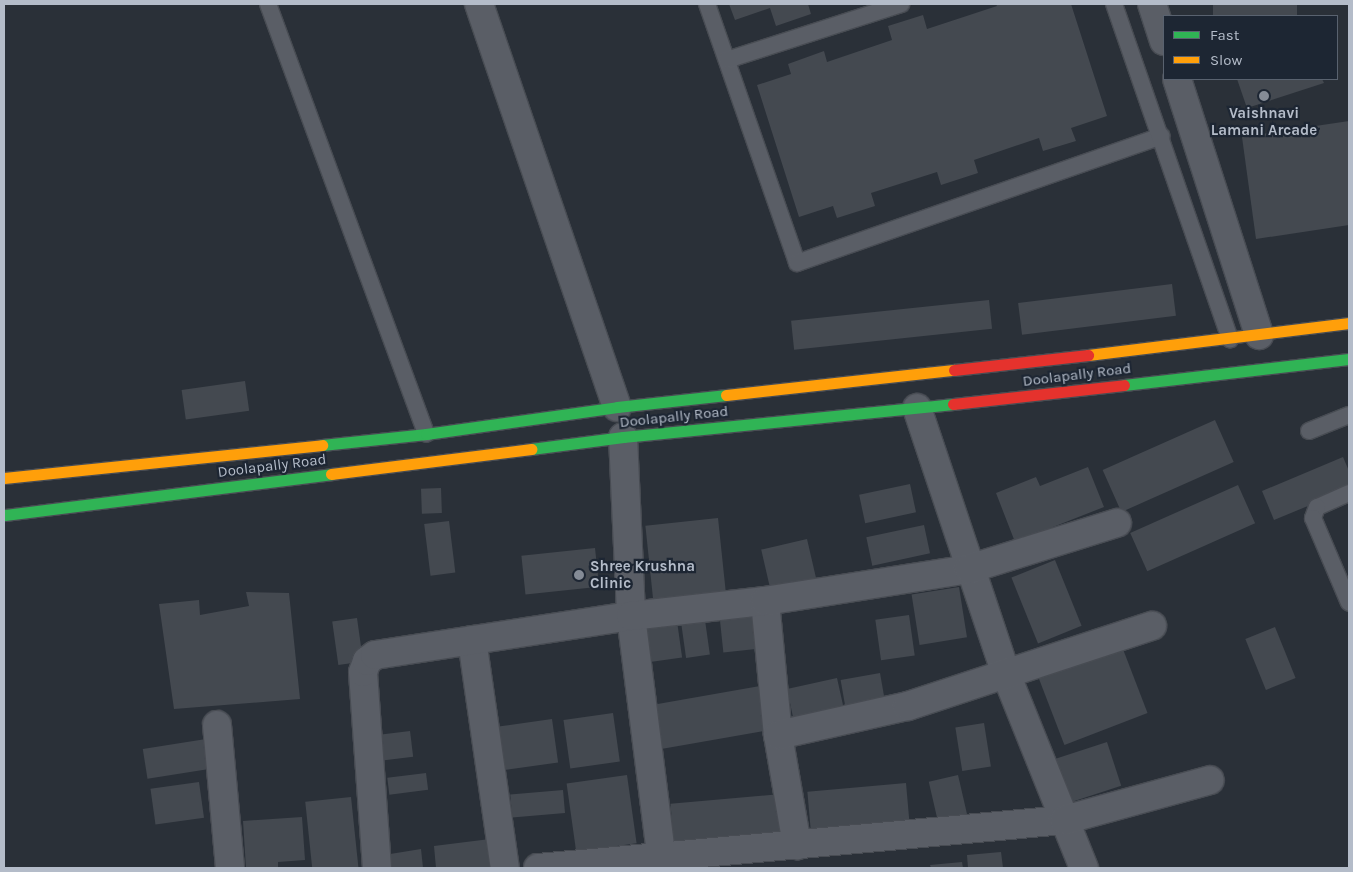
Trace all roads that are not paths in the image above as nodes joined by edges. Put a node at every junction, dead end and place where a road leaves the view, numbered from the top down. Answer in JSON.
{"nodes":[{"id":1,"x":268,"y":4,"type":"edge"},
{"id":2,"x":480,"y":4,"type":"edge"},
{"id":3,"x":707,"y":4,"type":"edge"},
{"id":4,"x":901,"y":4,"type":"edge"},
{"id":5,"x":1114,"y":4,"type":"edge"},
{"id":6,"x":1152,"y":4,"type":"edge"},
{"id":7,"x":1163,"y":38,"type":"edge"},
{"id":8,"x":727,"y":60,"type":"junction"},
{"id":9,"x":1176,"y":80,"type":"edge"},
{"id":10,"x":1161,"y":136,"type":"junction"},
{"id":11,"x":1349,"y":323,"type":"edge"},
{"id":12,"x":1260,"y":335,"type":"junction"},
{"id":13,"x":1230,"y":339,"type":"junction"},
{"id":14,"x":1349,"y":359,"type":"edge"},
{"id":15,"x":617,"y":407,"type":"junction"},
{"id":16,"x":917,"y":408,"type":"junction"},
{"id":17,"x":1349,"y":415,"type":"edge"},
{"id":18,"x":1309,"y":431,"type":"dead end"},
{"id":19,"x":426,"y":434,"type":"junction"},
{"id":20,"x":623,"y":437,"type":"junction"},
{"id":21,"x":4,"y":478,"type":"edge"},
{"id":22,"x":1349,"y":493,"type":"edge"},
{"id":23,"x":4,"y":515,"type":"edge"},
{"id":24,"x":1117,"y":523,"type":"dead end"},
{"id":25,"x":969,"y":569,"type":"junction"},
{"id":26,"x":764,"y":601,"type":"junction"},
{"id":27,"x":1349,"y":603,"type":"edge"},
{"id":28,"x":631,"y":616,"type":"junction"},
{"id":29,"x":1152,"y":626,"type":"dead end"},
{"id":30,"x":472,"y":640,"type":"junction"},
{"id":31,"x":1006,"y":674,"type":"junction"},
{"id":32,"x":217,"y":725,"type":"dead end"},
{"id":33,"x":778,"y":735,"type":"junction"},
{"id":34,"x":1210,"y":780,"type":"dead end"},
{"id":35,"x":1064,"y":820,"type":"junction"},
{"id":36,"x":797,"y":844,"type":"junction"},
{"id":37,"x":663,"y":863,"type":"edge"},
{"id":38,"x":230,"y":868,"type":"edge"},
{"id":39,"x":377,"y":868,"type":"edge"},
{"id":40,"x":505,"y":868,"type":"edge"},
{"id":41,"x":538,"y":868,"type":"edge"},
{"id":42,"x":1084,"y":868,"type":"edge"}],
"edges":[{"from":1,"to":19,"type":"lane"},
{"from":2,"to":15,"type":"street"},
{"from":3,"to":8,"type":"lane"},
{"from":4,"to":8,"type":"lane"},
{"from":5,"to":10,"type":"lane"},
{"from":6,"to":7,"type":"street"},
{"from":8,"to":10,"type":"lane"},
{"from":9,"to":12,"type":"street"},
{"from":10,"to":13,"type":"lane"},
{"from":11,"to":12,"type":"main road","name":"Doolapally Road"},
{"from":12,"to":13,"type":"main road","name":"Doolapally Road"},
{"from":13,"to":15,"type":"main road","name":"Doolapally Road"},
{"from":14,"to":16,"type":"main road","name":"Doolapally Road"},
{"from":15,"to":19,"type":"main road","name":"Doolapally Road"},
{"from":16,"to":20,"type":"main road","name":"Doolapally Road"},
{"from":16,"to":25,"type":"street"},
{"from":17,"to":18,"type":"lane"},
{"from":19,"to":21,"type":"main road","name":"Doolapally Road"},
{"from":20,"to":23,"type":"main road","name":"Doolapally Road"},
{"from":20,"to":28,"type":"street"},
{"from":22,"to":27,"type":"lane"},
{"from":24,"to":25,"type":"street"},
{"from":25,"to":26,"type":"street"},
{"from":25,"to":31,"type":"street"},
{"from":26,"to":28,"type":"street"},
{"from":26,"to":33,"type":"street"},
{"from":28,"to":30,"type":"street"},
{"from":28,"to":37,"type":"street"},
{"from":29,"to":31,"type":"street"},
{"from":30,"to":39,"type":"street"},
{"from":30,"to":40,"type":"street"},
{"from":31,"to":33,"type":"street"},
{"from":31,"to":35,"type":"street"},
{"from":32,"to":38,"type":"street"},
{"from":33,"to":36,"type":"street"},
{"from":34,"to":35,"type":"street"},
{"from":35,"to":36,"type":"street"},
{"from":35,"to":42,"type":"street"},
{"from":36,"to":37,"type":"street"},
{"from":37,"to":41,"type":"street"}]}
